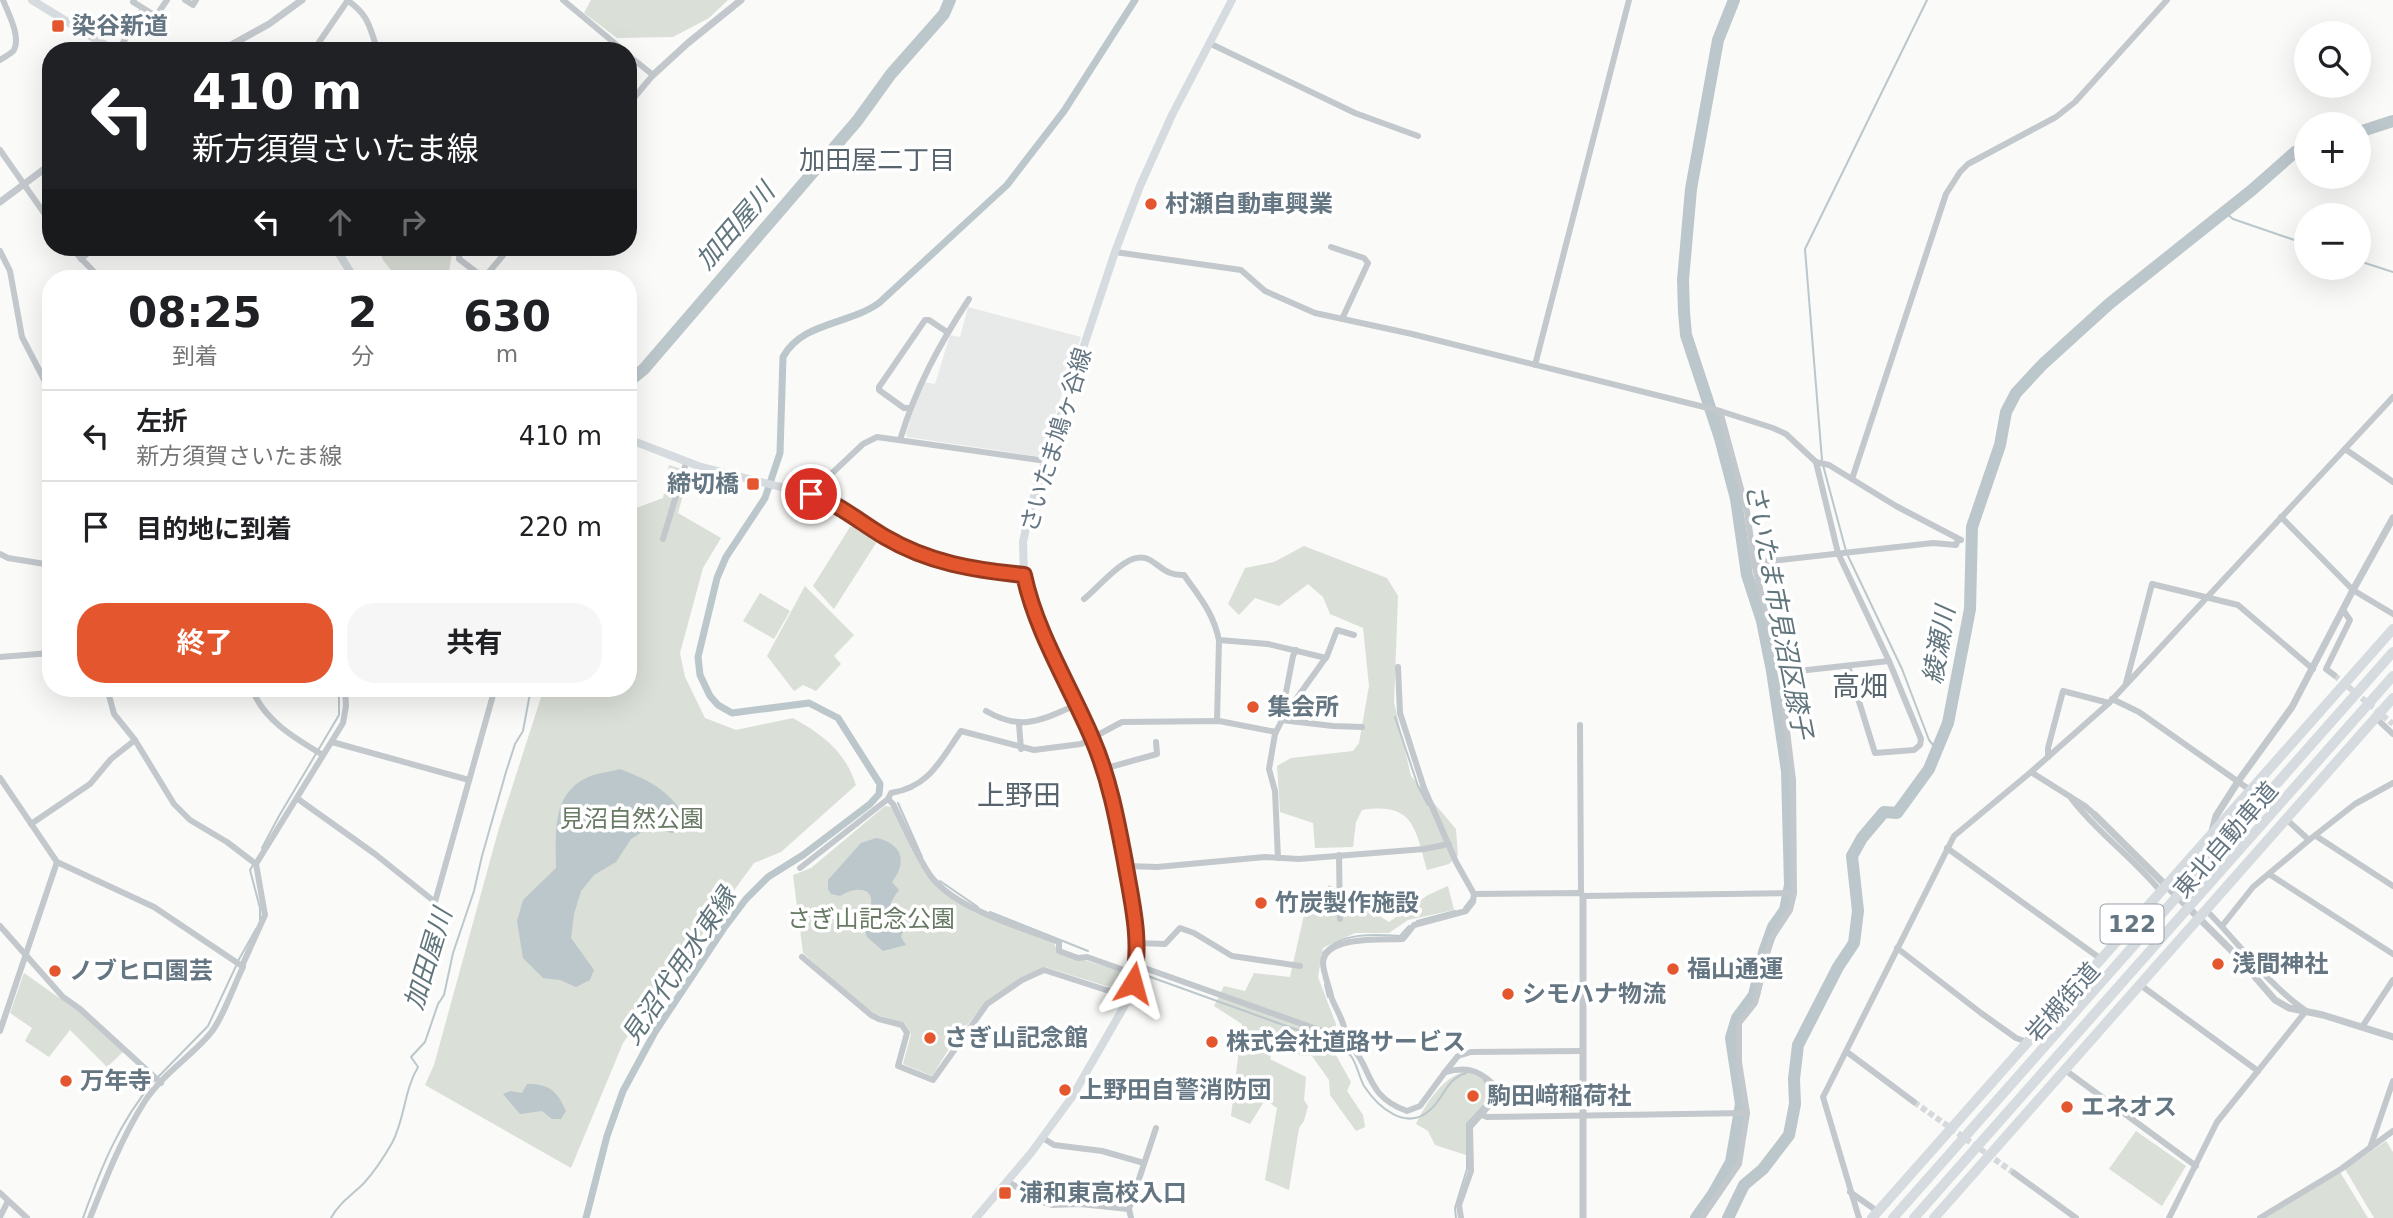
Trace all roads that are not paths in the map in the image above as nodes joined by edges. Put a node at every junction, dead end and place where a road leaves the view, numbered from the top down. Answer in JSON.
{"nodes":[{"id":1,"x":3,"y":0,"type":"edge"},
{"id":2,"x":32,"y":0,"type":"edge"},
{"id":3,"x":134,"y":0,"type":"edge"},
{"id":4,"x":167,"y":0,"type":"edge"},
{"id":5,"x":186,"y":0,"type":"edge"},
{"id":6,"x":196,"y":0,"type":"edge"},
{"id":7,"x":302,"y":0,"type":"edge"},
{"id":8,"x":348,"y":0,"type":"edge"},
{"id":9,"x":564,"y":0,"type":"edge"},
{"id":10,"x":741,"y":0,"type":"edge"},
{"id":11,"x":1232,"y":0,"type":"edge"},
{"id":12,"x":1629,"y":0,"type":"edge"},
{"id":13,"x":2168,"y":0,"type":"edge"},
{"id":14,"x":143,"y":9,"type":"junction"},
{"id":15,"x":101,"y":42,"type":"edge"},
{"id":16,"x":122,"y":42,"type":"edge"},
{"id":17,"x":236,"y":42,"type":"edge"},
{"id":18,"x":319,"y":42,"type":"edge"},
{"id":19,"x":375,"y":42,"type":"edge"},
{"id":20,"x":613,"y":42,"type":"edge"},
{"id":21,"x":1209,"y":43,"type":"junction"},
{"id":22,"x":0,"y":60,"type":"edge"},
{"id":23,"x":637,"y":62,"type":"edge"},
{"id":24,"x":653,"y":75,"type":"junction"},
{"id":25,"x":637,"y":94,"type":"edge"},
{"id":26,"x":1418,"y":136,"type":"dead end"},
{"id":27,"x":0,"y":150,"type":"edge"},
{"id":28,"x":42,"y":170,"type":"edge"},
{"id":29,"x":23,"y":183,"type":"junction"},
{"id":30,"x":0,"y":202,"type":"edge"},
{"id":31,"x":42,"y":210,"type":"edge"},
{"id":32,"x":1331,"y":247,"type":"dead end"},
{"id":33,"x":0,"y":251,"type":"edge"},
{"id":34,"x":1115,"y":252,"type":"junction"},
{"id":35,"x":78,"y":256,"type":"edge"},
{"id":36,"x":84,"y":256,"type":"edge"},
{"id":37,"x":459,"y":256,"type":"edge"},
{"id":38,"x":502,"y":256,"type":"edge"},
{"id":39,"x":81,"y":259,"type":"junction"},
{"id":40,"x":92,"y":270,"type":"edge"},
{"id":41,"x":473,"y":270,"type":"edge"},
{"id":42,"x":491,"y":270,"type":"edge"},
{"id":43,"x":969,"y":299,"type":"dead end"},
{"id":44,"x":1342,"y":319,"type":"junction"},
{"id":45,"x":947,"y":332,"type":"junction"},
{"id":46,"x":1535,"y":365,"type":"junction"},
{"id":47,"x":42,"y":376,"type":"edge"},
{"id":48,"x":2393,"y":397,"type":"edge"},
{"id":49,"x":909,"y":408,"type":"junction"},
{"id":50,"x":1715,"y":410,"type":"junction"},
{"id":51,"x":900,"y":440,"type":"junction"},
{"id":52,"x":637,"y":443,"type":"edge"},
{"id":53,"x":2345,"y":449,"type":"junction"},
{"id":54,"x":1046,"y":461,"type":"junction"},
{"id":55,"x":686,"y":463,"type":"junction"},
{"id":56,"x":1820,"y":463,"type":"junction"},
{"id":57,"x":1852,"y":479,"type":"junction"},
{"id":58,"x":2393,"y":482,"type":"edge"},
{"id":59,"x":811,"y":494,"type":"junction"},
{"id":60,"x":2281,"y":517,"type":"junction"},
{"id":61,"x":2393,"y":518,"type":"edge"},
{"id":62,"x":663,"y":539,"type":"dead end"},
{"id":63,"x":1838,"y":552,"type":"junction"},
{"id":64,"x":0,"y":554,"type":"edge"},
{"id":65,"x":42,"y":564,"type":"edge"},
{"id":66,"x":1754,"y":564,"type":"junction"},
{"id":67,"x":1024,"y":575,"type":"junction"},
{"id":68,"x":2353,"y":590,"type":"junction"},
{"id":69,"x":2206,"y":598,"type":"junction"},
{"id":70,"x":1084,"y":599,"type":"dead end"},
{"id":71,"x":2343,"y":610,"type":"junction"},
{"id":72,"x":2393,"y":614,"type":"edge"},
{"id":73,"x":2393,"y":629,"type":"edge"},
{"id":74,"x":1354,"y":635,"type":"dead end"},
{"id":75,"x":1219,"y":640,"type":"junction"},
{"id":76,"x":1296,"y":650,"type":"junction"},
{"id":77,"x":2393,"y":652,"type":"edge"},
{"id":78,"x":42,"y":654,"type":"edge"},
{"id":79,"x":0,"y":657,"type":"edge"},
{"id":80,"x":1326,"y":658,"type":"junction"},
{"id":81,"x":1889,"y":661,"type":"junction"},
{"id":82,"x":1848,"y":666,"type":"junction"},
{"id":83,"x":1398,"y":667,"type":"dead end"},
{"id":84,"x":2313,"y":669,"type":"junction"},
{"id":85,"x":1780,"y":673,"type":"junction"},
{"id":86,"x":2334,"y":675,"type":"dead end"},
{"id":87,"x":2393,"y":676,"type":"edge"},
{"id":88,"x":2125,"y":685,"type":"junction"},
{"id":89,"x":109,"y":697,"type":"edge"},
{"id":90,"x":255,"y":697,"type":"edge"},
{"id":91,"x":346,"y":697,"type":"edge"},
{"id":92,"x":492,"y":697,"type":"edge"},
{"id":93,"x":2393,"y":698,"type":"edge"},
{"id":94,"x":2110,"y":701,"type":"junction"},
{"id":95,"x":1076,"y":705,"type":"junction"},
{"id":96,"x":986,"y":711,"type":"dead end"},
{"id":97,"x":2376,"y":718,"type":"junction"},
{"id":98,"x":1217,"y":721,"type":"junction"},
{"id":99,"x":1280,"y":722,"type":"junction"},
{"id":100,"x":1019,"y":724,"type":"junction"},
{"id":101,"x":1580,"y":724,"type":"dead end"},
{"id":102,"x":1362,"y":727,"type":"dead end"},
{"id":103,"x":1276,"y":732,"type":"junction"},
{"id":104,"x":2393,"y":734,"type":"edge"},
{"id":105,"x":135,"y":740,"type":"junction"},
{"id":106,"x":1093,"y":740,"type":"junction"},
{"id":107,"x":1156,"y":742,"type":"dead end"},
{"id":108,"x":332,"y":743,"type":"junction"},
{"id":109,"x":1021,"y":749,"type":"junction"},
{"id":110,"x":323,"y":755,"type":"junction"},
{"id":111,"x":2048,"y":757,"type":"junction"},
{"id":112,"x":1103,"y":769,"type":"junction"},
{"id":113,"x":2031,"y":772,"type":"junction"},
{"id":114,"x":0,"y":778,"type":"edge"},
{"id":115,"x":469,"y":780,"type":"junction"},
{"id":116,"x":2239,"y":780,"type":"junction"},
{"id":117,"x":2393,"y":783,"type":"edge"},
{"id":118,"x":2250,"y":790,"type":"junction"},
{"id":119,"x":2071,"y":797,"type":"junction"},
{"id":120,"x":298,"y":799,"type":"junction"},
{"id":121,"x":888,"y":799,"type":"junction"},
{"id":122,"x":2095,"y":815,"type":"joint"},
{"id":123,"x":2286,"y":819,"type":"junction"},
{"id":124,"x":31,"y":824,"type":"junction"},
{"id":125,"x":2210,"y":836,"type":"junction"},
{"id":126,"x":2313,"y":838,"type":"junction"},
{"id":127,"x":1449,"y":844,"type":"junction"},
{"id":128,"x":1947,"y":848,"type":"junction"},
{"id":129,"x":1339,"y":855,"type":"junction"},
{"id":130,"x":1278,"y":858,"type":"junction"},
{"id":131,"x":57,"y":862,"type":"junction"},
{"id":132,"x":256,"y":864,"type":"junction"},
{"id":133,"x":1125,"y":866,"type":"junction"},
{"id":134,"x":800,"y":868,"type":"dead end"},
{"id":135,"x":2269,"y":874,"type":"junction"},
{"id":136,"x":2393,"y":886,"type":"edge"},
{"id":137,"x":2161,"y":892,"type":"junction"},
{"id":138,"x":1794,"y":893,"type":"junction"},
{"id":139,"x":1474,"y":894,"type":"junction"},
{"id":140,"x":1582,"y":895,"type":"junction"},
{"id":141,"x":2206,"y":910,"type":"junction"},
{"id":142,"x":1340,"y":919,"type":"dead end"},
{"id":143,"x":0,"y":926,"type":"edge"},
{"id":144,"x":2222,"y":926,"type":"junction"},
{"id":145,"x":1138,"y":943,"type":"junction"},
{"id":146,"x":1897,"y":948,"type":"junction"},
{"id":147,"x":25,"y":954,"type":"junction"},
{"id":148,"x":2393,"y":954,"type":"edge"},
{"id":149,"x":802,"y":957,"type":"dead end"},
{"id":150,"x":2101,"y":960,"type":"junction"},
{"id":151,"x":1300,"y":966,"type":"dead end"},
{"id":152,"x":243,"y":967,"type":"dead end"},
{"id":153,"x":1135,"y":969,"type":"junction"},
{"id":154,"x":2393,"y":980,"type":"edge"},
{"id":155,"x":2139,"y":984,"type":"junction"},
{"id":156,"x":1130,"y":993,"type":"junction"},
{"id":157,"x":2306,"y":1011,"type":"junction"},
{"id":158,"x":2362,"y":1027,"type":"junction"},
{"id":159,"x":0,"y":1031,"type":"edge"},
{"id":160,"x":1339,"y":1037,"type":"junction"},
{"id":161,"x":2393,"y":1037,"type":"edge"},
{"id":162,"x":2027,"y":1042,"type":"junction"},
{"id":163,"x":1582,"y":1051,"type":"junction"},
{"id":164,"x":1847,"y":1052,"type":"junction"},
{"id":165,"x":2065,"y":1070,"type":"junction"},
{"id":166,"x":2258,"y":1071,"type":"junction"},
{"id":167,"x":1445,"y":1072,"type":"junction"},
{"id":168,"x":2393,"y":1081,"type":"edge"},
{"id":169,"x":161,"y":1083,"type":"junction"},
{"id":170,"x":1914,"y":1102,"type":"tunnel mouth"},
{"id":171,"x":1743,"y":1113,"type":"junction"},
{"id":172,"x":1480,"y":1114,"type":"junction"},
{"id":173,"x":1582,"y":1115,"type":"junction"},
{"id":174,"x":1156,"y":1128,"type":"dead end"},
{"id":175,"x":2393,"y":1131,"type":"edge"},
{"id":176,"x":1043,"y":1138,"type":"junction"},
{"id":177,"x":2370,"y":1148,"type":"junction"},
{"id":178,"x":1144,"y":1163,"type":"junction"},
{"id":179,"x":2196,"y":1166,"type":"junction"},
{"id":180,"x":2014,"y":1173,"type":"tunnel mouth"},
{"id":181,"x":1007,"y":1181,"type":"junction"},
{"id":182,"x":1850,"y":1192,"type":"junction"},
{"id":183,"x":0,"y":1193,"type":"edge"},
{"id":184,"x":8,"y":1200,"type":"junction"},
{"id":185,"x":1129,"y":1209,"type":"junction"},
{"id":186,"x":1875,"y":1215,"type":"edge"},
{"id":187,"x":1937,"y":1216,"type":"edge"},
{"id":188,"x":0,"y":1217,"type":"edge"},
{"id":189,"x":26,"y":1218,"type":"edge"},
{"id":190,"x":90,"y":1218,"type":"edge"},
{"id":191,"x":977,"y":1218,"type":"edge"},
{"id":192,"x":1131,"y":1218,"type":"edge"},
{"id":193,"x":1461,"y":1218,"type":"edge"},
{"id":194,"x":1583,"y":1218,"type":"edge"},
{"id":195,"x":1702,"y":1218,"type":"edge"},
{"id":196,"x":1859,"y":1218,"type":"edge"},
{"id":197,"x":1893,"y":1218,"type":"edge"},
{"id":198,"x":1914,"y":1218,"type":"edge"},
{"id":199,"x":2076,"y":1218,"type":"edge"},
{"id":200,"x":2169,"y":1218,"type":"edge"},
{"id":201,"x":2260,"y":1218,"type":"edge"}],
"edges":[{"from":1,"to":22,"type":"street"},
{"from":2,"to":15,"type":"main road"},
{"from":3,"to":14,"type":"street"},
{"from":4,"to":14,"type":"street"},
{"from":5,"to":6,"type":"street"},
{"from":7,"to":17,"type":"street"},
{"from":8,"to":18,"type":"street"},
{"from":8,"to":19,"type":"street"},
{"from":9,"to":20,"type":"street"},
{"from":10,"to":24,"type":"street"},
{"from":11,"to":21,"type":"main road","name":"さいたま鳩ヶ谷線"},
{"from":12,"to":46,"type":"street"},
{"from":13,"to":57,"type":"street"},
{"from":14,"to":16,"type":"street"},
{"from":21,"to":26,"type":"street"},
{"from":21,"to":34,"type":"main road","name":"さいたま鳩ヶ谷線"},
{"from":23,"to":24,"type":"street"},
{"from":24,"to":25,"type":"street"},
{"from":27,"to":29,"type":"street"},
{"from":28,"to":29,"type":"street"},
{"from":29,"to":30,"type":"street"},
{"from":29,"to":31,"type":"street"},
{"from":32,"to":44,"type":"street"},
{"from":33,"to":47,"type":"street"},
{"from":34,"to":44,"type":"street"},
{"from":34,"to":54,"type":"main road","name":"さいたま鳩ヶ谷線"},
{"from":35,"to":39,"type":"street"},
{"from":36,"to":39,"type":"street"},
{"from":37,"to":41,"type":"street"},
{"from":38,"to":42,"type":"street"},
{"from":39,"to":40,"type":"street"},
{"from":43,"to":45,"type":"street"},
{"from":44,"to":46,"type":"street"},
{"from":45,"to":49,"type":"street"},
{"from":45,"to":49,"type":"street"},
{"from":46,"to":50,"type":"street"},
{"from":48,"to":53,"type":"street"},
{"from":49,"to":51,"type":"street"},
{"from":50,"to":56,"type":"street"},
{"from":50,"to":66,"type":"street"},
{"from":51,"to":54,"type":"street"},
{"from":51,"to":59,"type":"street"},
{"from":52,"to":55,"type":"main road"},
{"from":53,"to":58,"type":"street"},
{"from":53,"to":60,"type":"street"},
{"from":54,"to":67,"type":"main road","name":"さいたま鳩ヶ谷線"},
{"from":55,"to":59,"type":"main road"},
{"from":55,"to":62,"type":"street"},
{"from":56,"to":57,"type":"street"},
{"from":56,"to":63,"type":"street"},
{"from":57,"to":63,"type":"street"},
{"from":59,"to":67,"type":"main road"},
{"from":60,"to":68,"type":"street"},
{"from":60,"to":69,"type":"street"},
{"from":61,"to":68,"type":"street"},
{"from":63,"to":66,"type":"street"},
{"from":63,"to":81,"type":"street"},
{"from":64,"to":65,"type":"street"},
{"from":66,"to":85,"type":"street"},
{"from":67,"to":95,"type":"main road","name":"さいたま鳩ヶ谷線"},
{"from":68,"to":71,"type":"street"},
{"from":68,"to":72,"type":"street"},
{"from":69,"to":84,"type":"street"},
{"from":69,"to":88,"type":"street"},
{"from":69,"to":88,"type":"street"},
{"from":70,"to":75,"type":"street"},
{"from":71,"to":84,"type":"street"},
{"from":71,"to":86,"type":"street"},
{"from":73,"to":118,"type":"highway","name":"岩槻街道","number":"122"},
{"from":74,"to":80,"type":"street"},
{"from":75,"to":76,"type":"street"},
{"from":75,"to":98,"type":"street"},
{"from":76,"to":80,"type":"street"},
{"from":76,"to":99,"type":"street"},
{"from":77,"to":197,"type":"highway","name":"東北自動車道"},
{"from":78,"to":79,"type":"street"},
{"from":80,"to":99,"type":"street"},
{"from":81,"to":82,"type":"street"},
{"from":81,"to":82,"type":"street"},
{"from":82,"to":85,"type":"street"},
{"from":83,"to":127,"type":"street"},
{"from":84,"to":116,"type":"street"},
{"from":85,"to":138,"type":"street"},
{"from":87,"to":198,"type":"highway","name":"東北自動車道"},
{"from":88,"to":94,"type":"street"},
{"from":89,"to":105,"type":"street"},
{"from":90,"to":110,"type":"street"},
{"from":91,"to":108,"type":"street"},
{"from":92,"to":115,"type":"street"},
{"from":93,"to":97,"type":"highway","name":"岩槻街道","number":"122"},
{"from":94,"to":111,"type":"street"},
{"from":94,"to":111,"type":"street"},
{"from":94,"to":116,"type":"street"},
{"from":95,"to":100,"type":"street"},
{"from":95,"to":106,"type":"main road","name":"さいたま鳩ヶ谷線"},
{"from":96,"to":100,"type":"street"},
{"from":97,"to":104,"type":"street"},
{"from":97,"to":123,"type":"highway","name":"岩槻街道","number":"122"},
{"from":98,"to":103,"type":"street"},
{"from":98,"to":106,"type":"street"},
{"from":99,"to":102,"type":"street"},
{"from":99,"to":103,"type":"street"},
{"from":100,"to":109,"type":"street"},
{"from":101,"to":140,"type":"street"},
{"from":103,"to":130,"type":"street"},
{"from":105,"to":124,"type":"street"},
{"from":105,"to":132,"type":"street"},
{"from":106,"to":109,"type":"street"},
{"from":106,"to":112,"type":"main road","name":"さいたま鳩ヶ谷線"},
{"from":107,"to":112,"type":"street"},
{"from":108,"to":110,"type":"street"},
{"from":108,"to":115,"type":"street"},
{"from":109,"to":121,"type":"street"},
{"from":110,"to":120,"type":"street"},
{"from":111,"to":113,"type":"street"},
{"from":112,"to":133,"type":"main road","name":"さいたま鳩ヶ谷線"},
{"from":113,"to":119,"type":"street"},
{"from":113,"to":128,"type":"street"},
{"from":114,"to":124,"type":"street"},
{"from":115,"to":120,"type":"street"},
{"from":116,"to":118,"type":"street"},
{"from":116,"to":125,"type":"street"},
{"from":117,"to":126,"type":"street"},
{"from":118,"to":125,"type":"highway","name":"岩槻街道","number":"122"},
{"from":119,"to":122,"type":"street"},
{"from":119,"to":137,"type":"street"},
{"from":120,"to":132,"type":"street"},
{"from":121,"to":134,"type":"street"},
{"from":121,"to":153,"type":"street"},
{"from":122,"to":157,"type":"street"},
{"from":123,"to":126,"type":"street"},
{"from":123,"to":141,"type":"highway","name":"岩槻街道","number":"122"},
{"from":124,"to":131,"type":"street"},
{"from":125,"to":137,"type":"highway","name":"岩槻街道","number":"122"},
{"from":126,"to":135,"type":"street"},
{"from":126,"to":136,"type":"street"},
{"from":127,"to":129,"type":"street"},
{"from":127,"to":139,"type":"street"},
{"from":128,"to":146,"type":"street"},
{"from":128,"to":150,"type":"street"},
{"from":129,"to":130,"type":"street"},
{"from":129,"to":142,"type":"street"},
{"from":130,"to":133,"type":"street"},
{"from":131,"to":132,"type":"street"},
{"from":131,"to":147,"type":"street"},
{"from":133,"to":145,"type":"main road","name":"さいたま鳩ヶ谷線"},
{"from":135,"to":144,"type":"street"},
{"from":135,"to":148,"type":"street"},
{"from":137,"to":150,"type":"highway","name":"岩槻街道","number":"122"},
{"from":138,"to":140,"type":"street"},
{"from":138,"to":171,"type":"street"},
{"from":139,"to":140,"type":"street"},
{"from":139,"to":160,"type":"street"},
{"from":140,"to":163,"type":"street"},
{"from":141,"to":144,"type":"street"},
{"from":141,"to":155,"type":"highway","name":"岩槻街道","number":"122"},
{"from":143,"to":147,"type":"street"},
{"from":144,"to":157,"type":"street"},
{"from":145,"to":151,"type":"street"},
{"from":145,"to":153,"type":"main road","name":"さいたま鳩ヶ谷線"},
{"from":146,"to":162,"type":"street"},
{"from":146,"to":164,"type":"street"},
{"from":147,"to":159,"type":"street"},
{"from":147,"to":169,"type":"street"},
{"from":149,"to":156,"type":"street"},
{"from":150,"to":162,"type":"highway","name":"岩槻街道","number":"122"},
{"from":152,"to":169,"type":"street"},
{"from":153,"to":156,"type":"main road","name":"さいたま鳩ヶ谷線"},
{"from":153,"to":160,"type":"street"},
{"from":154,"to":158,"type":"street"},
{"from":155,"to":165,"type":"highway","name":"岩槻街道","number":"122"},
{"from":155,"to":166,"type":"street"},
{"from":156,"to":176,"type":"main road","name":"さいたま鳩ヶ谷線"},
{"from":157,"to":158,"type":"street"},
{"from":157,"to":166,"type":"street"},
{"from":158,"to":161,"type":"street"},
{"from":160,"to":167,"type":"street"},
{"from":162,"to":186,"type":"highway","name":"岩槻街道","number":"122"},
{"from":163,"to":167,"type":"street"},
{"from":163,"to":173,"type":"street"},
{"from":164,"to":170,"type":"street"},
{"from":164,"to":182,"type":"street"},
{"from":165,"to":179,"type":"street"},
{"from":165,"to":187,"type":"highway","name":"岩槻街道","number":"122"},
{"from":166,"to":179,"type":"street"},
{"from":167,"to":172,"type":"street"},
{"from":168,"to":177,"type":"street"},
{"from":169,"to":190,"type":"street"},
{"from":171,"to":173,"type":"street"},
{"from":171,"to":195,"type":"street"},
{"from":172,"to":173,"type":"street"},
{"from":172,"to":193,"type":"street"},
{"from":173,"to":194,"type":"street"},
{"from":174,"to":178,"type":"street"},
{"from":175,"to":177,"type":"street"},
{"from":176,"to":178,"type":"street"},
{"from":176,"to":181,"type":"main road","name":"さいたま鳩ヶ谷線"},
{"from":177,"to":201,"type":"street"},
{"from":178,"to":185,"type":"street"},
{"from":179,"to":200,"type":"street"},
{"from":180,"to":199,"type":"street"},
{"from":181,"to":185,"type":"street"},
{"from":181,"to":191,"type":"main road","name":"さいたま鳩ヶ谷線"},
{"from":182,"to":186,"type":"street"},
{"from":182,"to":196,"type":"street"},
{"from":183,"to":184,"type":"street"},
{"from":184,"to":188,"type":"street"},
{"from":184,"to":189,"type":"street"},
{"from":185,"to":192,"type":"street"}]}
